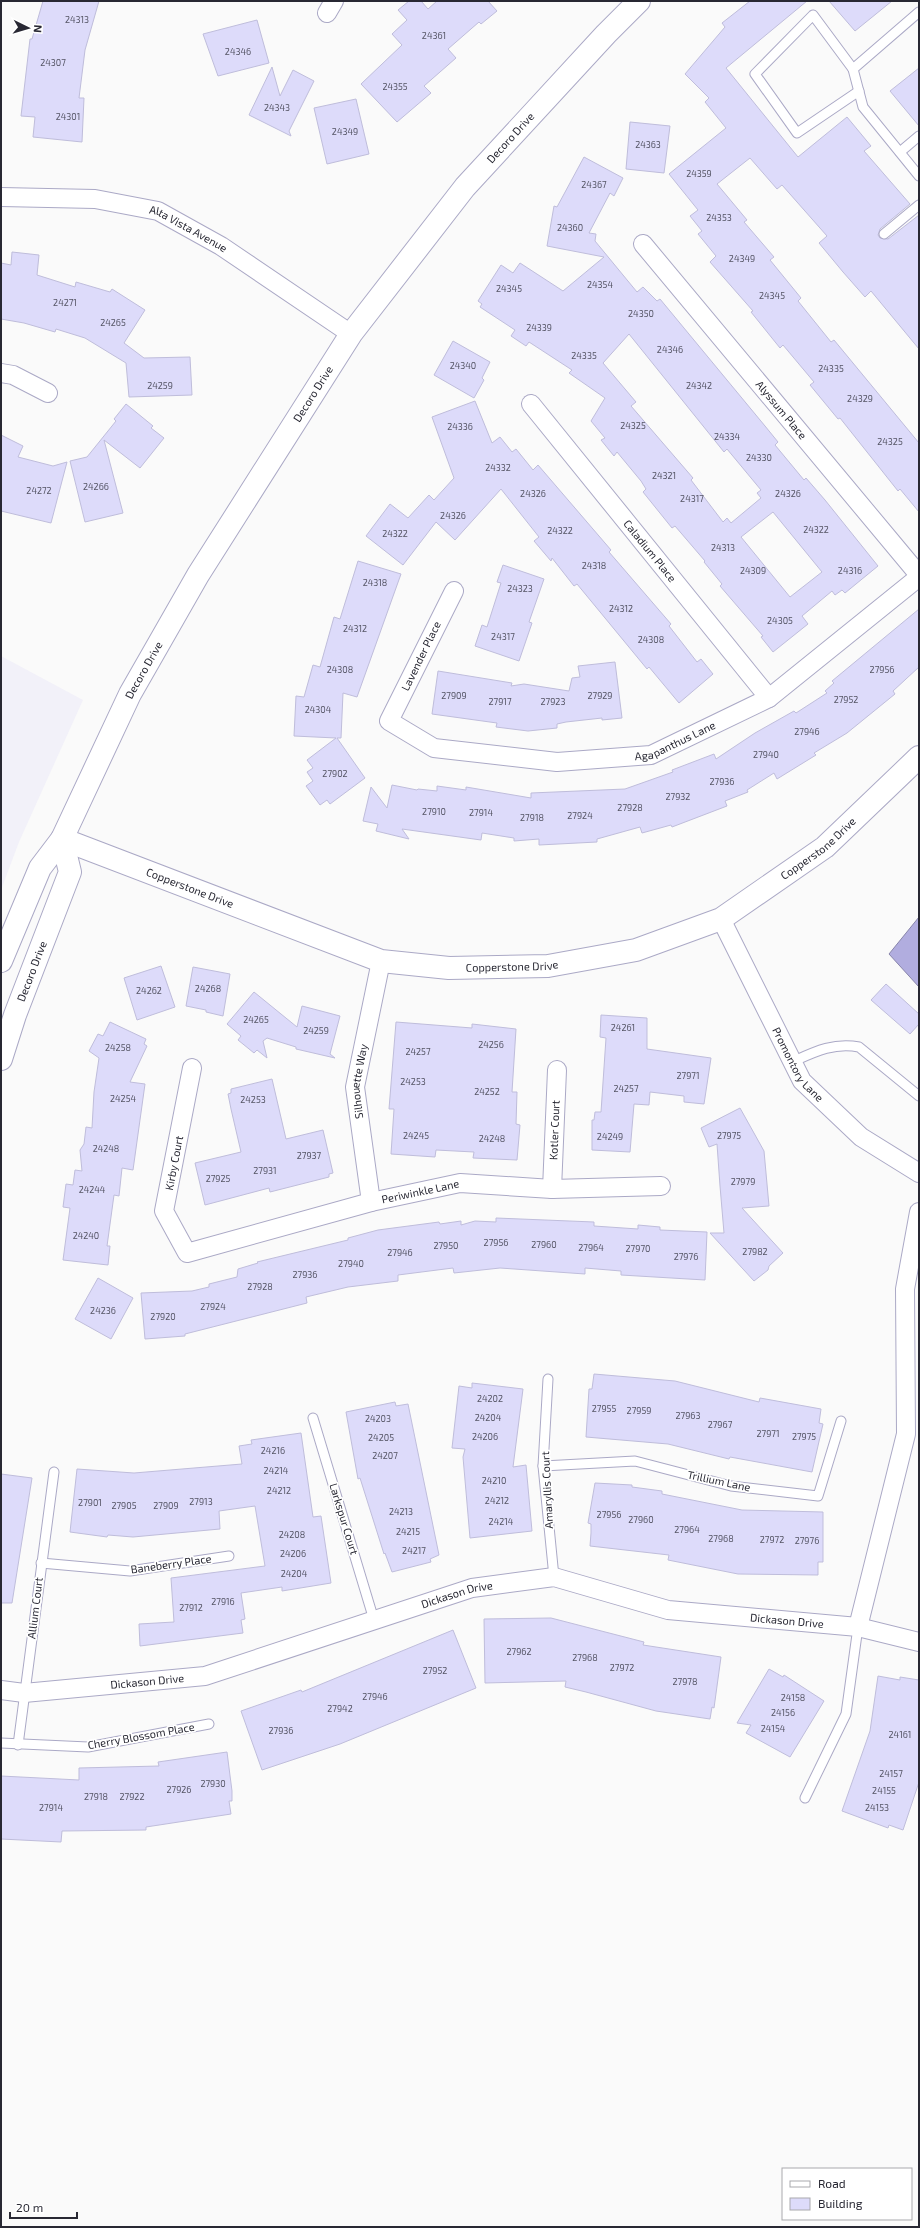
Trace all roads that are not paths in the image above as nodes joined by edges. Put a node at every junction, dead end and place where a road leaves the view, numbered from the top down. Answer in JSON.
{"nodes":[{"id":1,"x":640,"y":1,"type":"edge"},
{"id":2,"x":919,"y":12,"type":"edge"},
{"id":3,"x":853,"y":69,"type":"junction"},
{"id":4,"x":859,"y":91,"type":"junction"},
{"id":5,"x":919,"y":136,"type":"edge"},
{"id":6,"x":900,"y":152,"type":"junction"},
{"id":7,"x":919,"y":176,"type":"edge"},
{"id":8,"x":1,"y":197,"type":"edge"},
{"id":9,"x":919,"y":206,"type":"edge"},
{"id":10,"x":884,"y":234,"type":"dead end"},
{"id":11,"x":642,"y":244,"type":"dead end"},
{"id":12,"x":351,"y":334,"type":"junction"},
{"id":13,"x":1,"y":373,"type":"edge"},
{"id":14,"x":48,"y":393,"type":"dead end"},
{"id":15,"x":531,"y":404,"type":"dead end"},
{"id":16,"x":919,"y":576,"type":"edge"},
{"id":17,"x":454,"y":592,"type":"dead end"},
{"id":18,"x":769,"y":698,"type":"junction"},
{"id":19,"x":389,"y":721,"type":"joint"},
{"id":20,"x":919,"y":757,"type":"edge"},
{"id":21,"x":62,"y":839,"type":"junction"},
{"id":22,"x":721,"y":919,"type":"junction"},
{"id":23,"x":1,"y":961,"type":"edge"},
{"id":24,"x":381,"y":961,"type":"junction"},
{"id":25,"x":1,"y":1059,"type":"edge"},
{"id":26,"x":792,"y":1062,"type":"junction"},
{"id":27,"x":192,"y":1068,"type":"dead end"},
{"id":28,"x":557,"y":1070,"type":"dead end"},
{"id":29,"x":919,"y":1096,"type":"edge"},
{"id":30,"x":919,"y":1173,"type":"edge"},
{"id":31,"x":661,"y":1186,"type":"dead end"},
{"id":32,"x":552,"y":1189,"type":"junction"},
{"id":33,"x":371,"y":1202,"type":"junction"},
{"id":34,"x":919,"y":1212,"type":"edge"},
{"id":35,"x":187,"y":1253,"type":"joint"},
{"id":36,"x":548,"y":1380,"type":"dead end"},
{"id":37,"x":313,"y":1418,"type":"dead end"},
{"id":38,"x":841,"y":1421,"type":"dead end"},
{"id":39,"x":543,"y":1466,"type":"junction"},
{"id":40,"x":54,"y":1472,"type":"dead end"},
{"id":41,"x":229,"y":1556,"type":"dead end"},
{"id":42,"x":41,"y":1563,"type":"junction"},
{"id":43,"x":554,"y":1578,"type":"junction"},
{"id":44,"x":374,"y":1620,"type":"junction"},
{"id":45,"x":858,"y":1627,"type":"junction"},
{"id":46,"x":919,"y":1642,"type":"edge"},
{"id":47,"x":1,"y":1690,"type":"edge"},
{"id":48,"x":24,"y":1693,"type":"junction"},
{"id":49,"x":209,"y":1724,"type":"dead end"},
{"id":50,"x":1,"y":1743,"type":"edge"},
{"id":51,"x":18,"y":1745,"type":"junction"},
{"id":52,"x":805,"y":1798,"type":"dead end"}],
"edges":[{"from":1,"to":12,"type":"main road","name":"Decoro Drive"},
{"from":2,"to":3,"type":"lane"},
{"from":3,"to":4,"type":"lane"},
{"from":3,"to":4,"type":"lane"},
{"from":4,"to":6,"type":"lane"},
{"from":5,"to":6,"type":"lane"},
{"from":6,"to":7,"type":"lane"},
{"from":8,"to":12,"type":"street","name":"Alta Vista Avenue"},
{"from":9,"to":10,"type":"lane"},
{"from":11,"to":16,"type":"street","name":"Alyssum Place"},
{"from":12,"to":21,"type":"main road","name":"Decoro Drive"},
{"from":13,"to":14,"type":"street"},
{"from":15,"to":18,"type":"street","name":"Caladium Place"},
{"from":16,"to":18,"type":"street","name":"Agapanthus Lane"},
{"from":17,"to":19,"type":"street","name":"Lavender Place"},
{"from":18,"to":19,"type":"street","name":"Agapanthus Lane"},
{"from":20,"to":22,"type":"main road","name":"Copperstone Drive"},
{"from":21,"to":23,"type":"main road","name":"Decoro Drive"},
{"from":21,"to":24,"type":"main road","name":"Copperstone Drive"},
{"from":21,"to":25,"type":"main road","name":"Decoro Drive"},
{"from":22,"to":24,"type":"main road","name":"Copperstone Drive"},
{"from":22,"to":26,"type":"street","name":"Promontory Lane"},
{"from":24,"to":33,"type":"street","name":"Silhouette Way"},
{"from":26,"to":29,"type":"lane"},
{"from":26,"to":30,"type":"street","name":"Promontory Lane"},
{"from":27,"to":35,"type":"street","name":"Kirby Court"},
{"from":28,"to":32,"type":"street","name":"Kotler Court"},
{"from":31,"to":32,"type":"street","name":"Periwinkle Lane"},
{"from":32,"to":33,"type":"street","name":"Periwinkle Lane"},
{"from":33,"to":35,"type":"street","name":"Periwinkle Lane"},
{"from":34,"to":45,"type":"street"},
{"from":36,"to":39,"type":"lane","name":"Amaryllis Court"},
{"from":37,"to":44,"type":"lane","name":"Larkspur Court"},
{"from":38,"to":39,"type":"lane","name":"Trillium Lane"},
{"from":39,"to":43,"type":"lane","name":"Amaryllis Court"},
{"from":40,"to":42,"type":"lane","name":"Allium Court"},
{"from":41,"to":42,"type":"lane","name":"Baneberry Place"},
{"from":42,"to":48,"type":"lane","name":"Allium Court"},
{"from":43,"to":44,"type":"street","name":"Dickason Drive"},
{"from":43,"to":45,"type":"street","name":"Dickason Drive"},
{"from":44,"to":48,"type":"street","name":"Dickason Drive"},
{"from":45,"to":46,"type":"street","name":"Dickason Drive"},
{"from":45,"to":52,"type":"lane"},
{"from":47,"to":48,"type":"street","name":"Dickason Drive"},
{"from":48,"to":51,"type":"lane","name":"Allium Court"},
{"from":49,"to":51,"type":"lane","name":"Cherry Blossom Place"},
{"from":50,"to":51,"type":"lane","name":"Cherry Blossom Place"}]}
